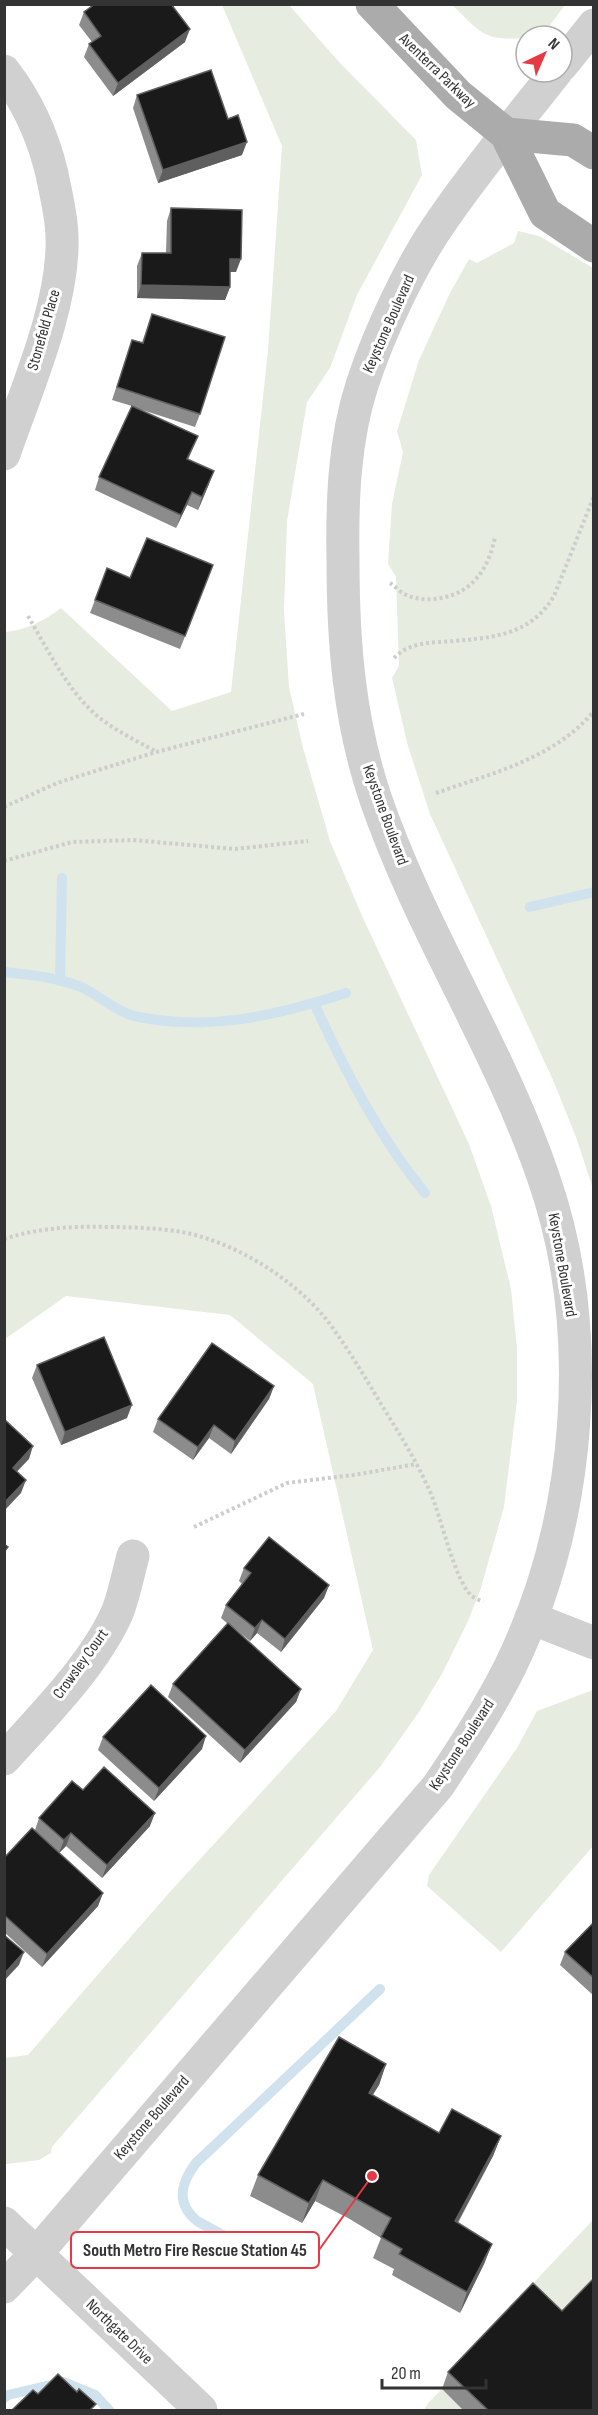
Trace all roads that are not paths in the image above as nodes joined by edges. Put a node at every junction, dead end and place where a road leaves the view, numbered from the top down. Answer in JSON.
{"nodes":[{"id":1,"x":372,"y":4,"type":"edge"},
{"id":2,"x":594,"y":25,"type":"edge"},
{"id":3,"x":574,"y":50,"type":"edge"},
{"id":4,"x":4,"y":71,"type":"edge"},
{"id":5,"x":547,"y":84,"type":"edge"},
{"id":6,"x":507,"y":134,"type":"junction"},
{"id":7,"x":594,"y":153,"type":"edge"},
{"id":8,"x":594,"y":246,"type":"edge"},
{"id":9,"x":4,"y":454,"type":"edge"},
{"id":10,"x":133,"y":1556,"type":"dead end"},
{"id":11,"x":531,"y":1618,"type":"junction"},
{"id":12,"x":594,"y":1643,"type":"edge"},
{"id":13,"x":4,"y":1759,"type":"edge"},
{"id":14,"x":4,"y":2223,"type":"edge"},
{"id":15,"x":36,"y":2254,"type":"junction"},
{"id":16,"x":4,"y":2287,"type":"edge"},
{"id":17,"x":201,"y":2410,"type":"edge"}],
"edges":[{"from":1,"to":6,"type":"main road","name":"Aventerra Parkway"},
{"from":2,"to":3,"type":"street"},
{"from":4,"to":9,"type":"street","name":"Stonefeld Place"},
{"from":5,"to":6,"type":"street","name":"Keystone Boulevard"},
{"from":6,"to":7,"type":"main road"},
{"from":6,"to":8,"type":"main road","name":"Aventerra Parkway"},
{"from":6,"to":11,"type":"street","name":"Keystone Boulevard"},
{"from":10,"to":13,"type":"street","name":"Crowsley Court"},
{"from":11,"to":12,"type":"street"},
{"from":11,"to":15,"type":"street","name":"Keystone Boulevard"},
{"from":14,"to":15,"type":"street","name":"Northgate Drive"},
{"from":15,"to":16,"type":"street","name":"Keystone Boulevard"},
{"from":15,"to":17,"type":"street","name":"Northgate Drive"}]}
